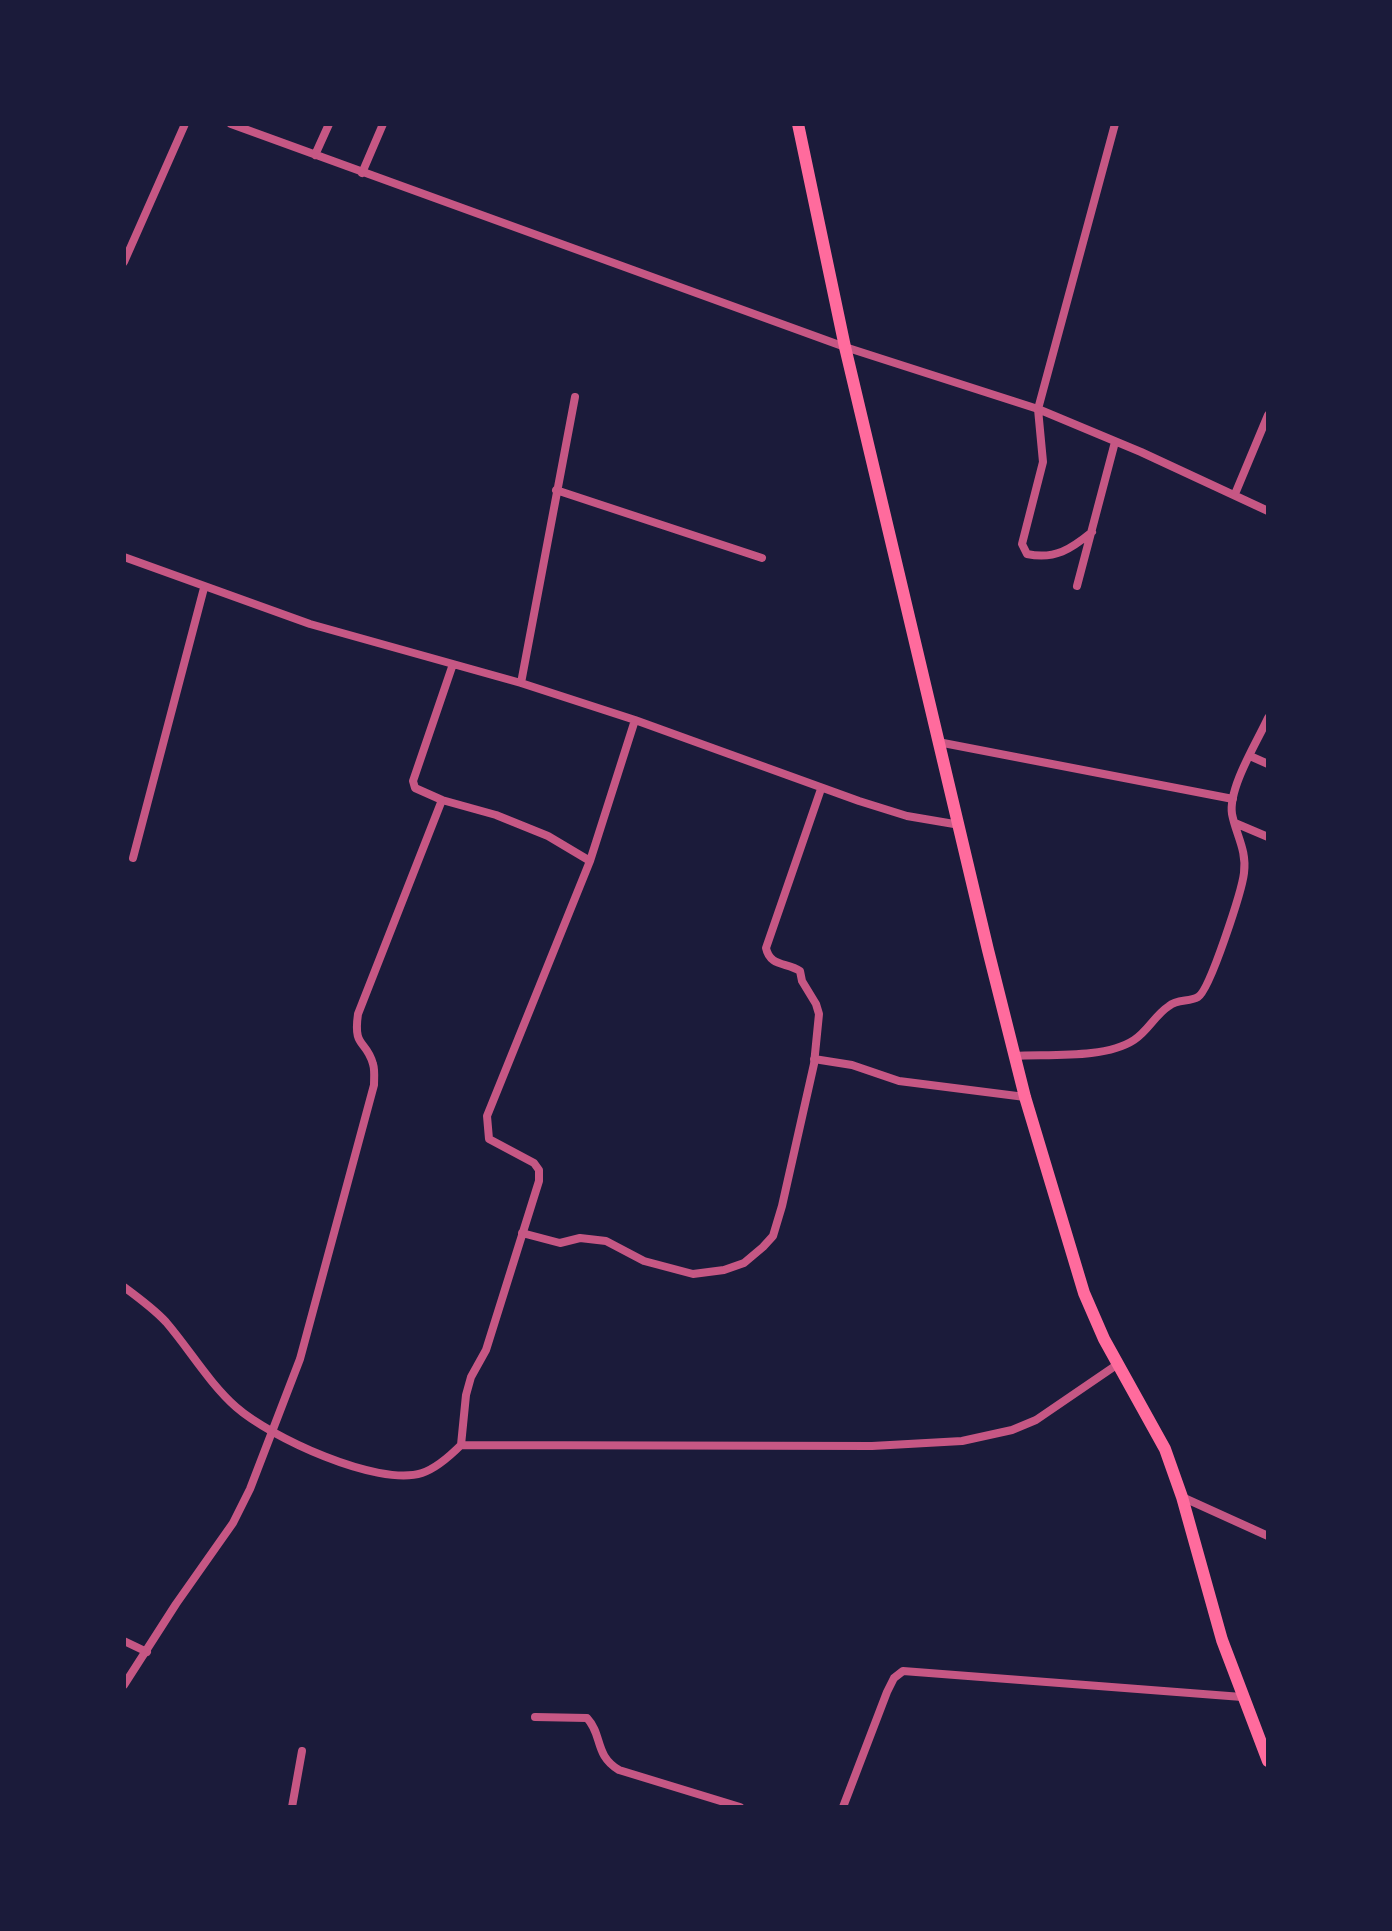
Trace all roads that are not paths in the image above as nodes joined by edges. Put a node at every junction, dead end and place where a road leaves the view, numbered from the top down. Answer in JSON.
{"nodes":[{"id":1,"x":185,"y":124,"type":"edge"},
{"id":2,"x":231,"y":124,"type":"edge"},
{"id":3,"x":329,"y":124,"type":"edge"},
{"id":4,"x":383,"y":124,"type":"edge"},
{"id":5,"x":798,"y":124,"type":"edge"},
{"id":6,"x":1115,"y":124,"type":"edge"},
{"id":7,"x":315,"y":155,"type":"junction"},
{"id":8,"x":362,"y":173,"type":"junction"},
{"id":9,"x":124,"y":262,"type":"edge"},
{"id":10,"x":845,"y":347,"type":"junction"},
{"id":11,"x":575,"y":397,"type":"dead end"},
{"id":12,"x":1038,"y":409,"type":"junction"},
{"id":13,"x":1268,"y":415,"type":"edge"},
{"id":14,"x":1115,"y":442,"type":"junction"},
{"id":15,"x":556,"y":490,"type":"junction"},
{"id":16,"x":1235,"y":494,"type":"junction"},
{"id":17,"x":1268,"y":511,"type":"edge"},
{"id":18,"x":1092,"y":532,"type":"junction"},
{"id":19,"x":124,"y":557,"type":"edge"},
{"id":20,"x":762,"y":558,"type":"dead end"},
{"id":21,"x":1077,"y":586,"type":"dead end"},
{"id":22,"x":204,"y":588,"type":"junction"},
{"id":23,"x":453,"y":664,"type":"junction"},
{"id":24,"x":521,"y":683,"type":"junction"},
{"id":25,"x":1268,"y":718,"type":"edge"},
{"id":26,"x":635,"y":720,"type":"junction"},
{"id":27,"x":938,"y":742,"type":"junction"},
{"id":28,"x":1250,"y":756,"type":"junction"},
{"id":29,"x":1268,"y":764,"type":"edge"},
{"id":30,"x":821,"y":789,"type":"junction"},
{"id":31,"x":1233,"y":799,"type":"junction"},
{"id":32,"x":442,"y":800,"type":"junction"},
{"id":33,"x":1235,"y":823,"type":"junction"},
{"id":34,"x":960,"y":825,"type":"junction"},
{"id":35,"x":1268,"y":837,"type":"edge"},
{"id":36,"x":133,"y":858,"type":"dead end"},
{"id":37,"x":590,"y":861,"type":"junction"},
{"id":38,"x":1014,"y":1056,"type":"junction"},
{"id":39,"x":814,"y":1059,"type":"junction"},
{"id":40,"x":1025,"y":1097,"type":"junction"},
{"id":41,"x":522,"y":1233,"type":"junction"},
{"id":42,"x":124,"y":1287,"type":"edge"},
{"id":43,"x":1118,"y":1364,"type":"junction"},
{"id":44,"x":272,"y":1432,"type":"junction"},
{"id":45,"x":461,"y":1445,"type":"junction"},
{"id":46,"x":1182,"y":1497,"type":"junction"},
{"id":47,"x":1268,"y":1536,"type":"edge"},
{"id":48,"x":124,"y":1641,"type":"edge"},
{"id":49,"x":147,"y":1652,"type":"junction"},
{"id":50,"x":124,"y":1685,"type":"edge"},
{"id":51,"x":1242,"y":1697,"type":"junction"},
{"id":52,"x":535,"y":1717,"type":"dead end"},
{"id":53,"x":302,"y":1751,"type":"dead end"},
{"id":54,"x":1268,"y":1761,"type":"edge"},
{"id":55,"x":292,"y":1807,"type":"edge"},
{"id":56,"x":740,"y":1807,"type":"edge"},
{"id":57,"x":843,"y":1807,"type":"edge"}],
"edges":[{"from":1,"to":9,"type":"street"},
{"from":2,"to":7,"type":"street"},
{"from":3,"to":7,"type":"street"},
{"from":4,"to":8,"type":"street"},
{"from":5,"to":10,"type":"main road"},
{"from":6,"to":12,"type":"street"},
{"from":7,"to":8,"type":"street"},
{"from":8,"to":10,"type":"street"},
{"from":10,"to":12,"type":"street"},
{"from":10,"to":27,"type":"main road"},
{"from":11,"to":15,"type":"street"},
{"from":12,"to":14,"type":"street"},
{"from":12,"to":18,"type":"street"},
{"from":13,"to":16,"type":"street"},
{"from":14,"to":16,"type":"street"},
{"from":14,"to":18,"type":"street"},
{"from":15,"to":20,"type":"street"},
{"from":15,"to":24,"type":"street"},
{"from":16,"to":17,"type":"street"},
{"from":18,"to":21,"type":"street"},
{"from":19,"to":22,"type":"street"},
{"from":22,"to":23,"type":"street"},
{"from":22,"to":36,"type":"street"},
{"from":23,"to":24,"type":"street"},
{"from":23,"to":32,"type":"street"},
{"from":24,"to":26,"type":"street"},
{"from":25,"to":28,"type":"street"},
{"from":26,"to":30,"type":"street"},
{"from":26,"to":37,"type":"street"},
{"from":27,"to":31,"type":"street"},
{"from":27,"to":34,"type":"main road"},
{"from":28,"to":29,"type":"street"},
{"from":28,"to":31,"type":"street"},
{"from":30,"to":34,"type":"street"},
{"from":30,"to":39,"type":"street"},
{"from":31,"to":33,"type":"street"},
{"from":32,"to":37,"type":"street"},
{"from":32,"to":44,"type":"street"},
{"from":33,"to":35,"type":"street"},
{"from":33,"to":38,"type":"street"},
{"from":34,"to":38,"type":"main road"},
{"from":37,"to":41,"type":"street"},
{"from":38,"to":40,"type":"main road"},
{"from":39,"to":40,"type":"street"},
{"from":39,"to":41,"type":"street"},
{"from":40,"to":43,"type":"main road"},
{"from":41,"to":45,"type":"street"},
{"from":42,"to":44,"type":"street"},
{"from":43,"to":45,"type":"street"},
{"from":43,"to":46,"type":"main road"},
{"from":44,"to":45,"type":"street"},
{"from":44,"to":49,"type":"street"},
{"from":46,"to":47,"type":"street"},
{"from":46,"to":51,"type":"main road"},
{"from":48,"to":49,"type":"street"},
{"from":49,"to":50,"type":"street"},
{"from":51,"to":54,"type":"main road"},
{"from":51,"to":57,"type":"street"},
{"from":52,"to":56,"type":"street"},
{"from":53,"to":55,"type":"street"}]}
